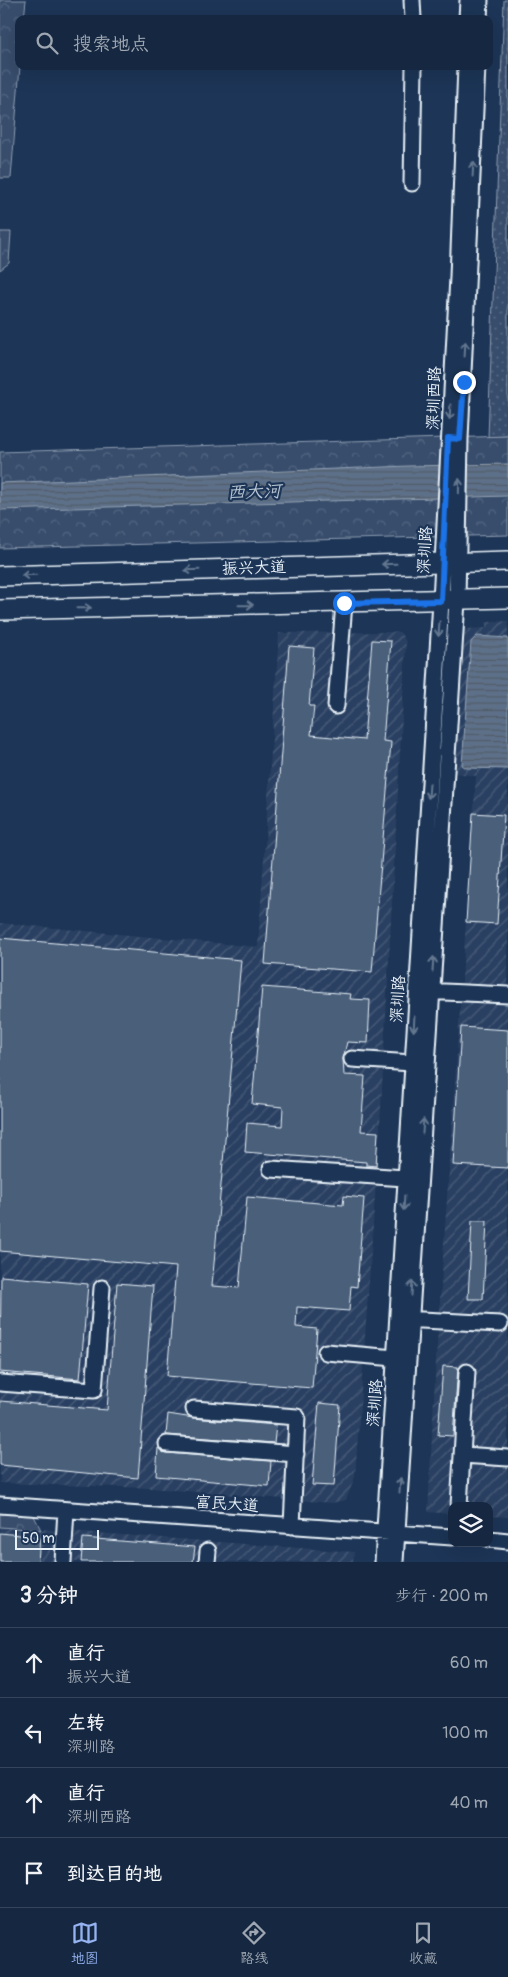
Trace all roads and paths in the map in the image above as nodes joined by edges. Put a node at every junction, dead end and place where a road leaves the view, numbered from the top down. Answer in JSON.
{"nodes":[{"id":1,"x":412,"y":0,"type":"edge"},
{"id":2,"x":468,"y":0,"type":"edge"},
{"id":3,"x":480,"y":0,"type":"edge"},
{"id":4,"x":413,"y":15,"type":"edge"},
{"id":5,"x":467,"y":15,"type":"edge"},
{"id":6,"x":479,"y":15,"type":"edge"},
{"id":7,"x":414,"y":70,"type":"edge"},
{"id":8,"x":466,"y":70,"type":"edge"},
{"id":9,"x":478,"y":70,"type":"edge"},
{"id":10,"x":412,"y":183,"type":"dead end"},
{"id":11,"x":454,"y":441,"type":"junction"},
{"id":12,"x":508,"y":561,"type":"edge"},
{"id":13,"x":450,"y":563,"type":"junction"},
{"id":14,"x":0,"y":576,"type":"edge"},
{"id":15,"x":508,"y":598,"type":"edge"},
{"id":16,"x":449,"y":601,"type":"junction"},
{"id":17,"x":344,"y":603,"type":"junction"},
{"id":18,"x":0,"y":610,"type":"edge"},
{"id":19,"x":336,"y":706,"type":"dead end"},
{"id":20,"x":424,"y":991,"type":"junction"},
{"id":21,"x":508,"y":995,"type":"edge"},
{"id":22,"x":352,"y":1059,"type":"dead end"},
{"id":23,"x":412,"y":1063,"type":"junction"},
{"id":24,"x":271,"y":1168,"type":"dead end"},
{"id":25,"x":406,"y":1178,"type":"junction"},
{"id":26,"x":102,"y":1288,"type":"dead end"},
{"id":27,"x":404,"y":1319,"type":"junction"},
{"id":28,"x":500,"y":1324,"type":"dead end"},
{"id":29,"x":326,"y":1352,"type":"dead end"},
{"id":30,"x":395,"y":1358,"type":"junction"},
{"id":31,"x":467,"y":1372,"type":"dead end"},
{"id":32,"x":0,"y":1382,"type":"edge"},
{"id":33,"x":194,"y":1409,"type":"dead end"},
{"id":34,"x":167,"y":1444,"type":"dead end"},
{"id":35,"x":296,"y":1454,"type":"junction"},
{"id":36,"x":462,"y":1455,"type":"junction"},
{"id":37,"x":508,"y":1458,"type":"edge"},
{"id":38,"x":459,"y":1502,"type":"edge"},
{"id":39,"x":0,"y":1505,"type":"edge"},
{"id":40,"x":66,"y":1510,"type":"junction"},
{"id":41,"x":292,"y":1526,"type":"junction"},
{"id":42,"x":390,"y":1533,"type":"junction"},
{"id":43,"x":448,"y":1537,"type":"edge"},
{"id":44,"x":493,"y":1540,"type":"edge"},
{"id":45,"x":508,"y":1541,"type":"edge"},
{"id":46,"x":63,"y":1562,"type":"edge"},
{"id":47,"x":383,"y":1562,"type":"edge"},
{"id":48,"x":395,"y":1562,"type":"edge"}],
"edges":[{"from":1,"to":4,"type":"street"},
{"from":2,"to":5,"type":"street"},
{"from":3,"to":6,"type":"street"},
{"from":7,"to":10,"type":"street"},
{"from":8,"to":11,"type":"street","name":"深圳西路","one_way":true},
{"from":11,"to":9,"type":"street","name":"深圳西路","one_way":true},
{"from":11,"to":13,"type":"street","name":"深圳路"},
{"from":12,"to":13,"type":"main road","name":"振兴大道"},
{"from":13,"to":14,"type":"main road","name":"振兴大道","one_way":true},
{"from":13,"to":16,"type":"street","name":"深圳路"},
{"from":15,"to":16,"type":"main road"},
{"from":16,"to":17,"type":"main road"},
{"from":16,"to":20,"type":"street","name":"深圳路"},
{"from":18,"to":17,"type":"main road","one_way":true},
{"from":17,"to":19,"type":"street"},
{"from":20,"to":21,"type":"street"},
{"from":20,"to":23,"type":"street","name":"深圳路","one_way":true},
{"from":27,"to":20,"type":"street","name":"深圳路","one_way":true},
{"from":22,"to":23,"type":"street"},
{"from":23,"to":25,"type":"street","name":"深圳路"},
{"from":24,"to":25,"type":"street"},
{"from":25,"to":27,"type":"street","name":"深圳路","one_way":true},
{"from":26,"to":32,"type":"street"},
{"from":27,"to":28,"type":"street"},
{"from":27,"to":30,"type":"street","name":"深圳路"},
{"from":42,"to":27,"type":"street","name":"深圳路","one_way":true},
{"from":29,"to":30,"type":"street"},
{"from":30,"to":42,"type":"street","name":"深圳路"},
{"from":31,"to":36,"type":"street"},
{"from":33,"to":35,"type":"street"},
{"from":34,"to":35,"type":"street"},
{"from":35,"to":41,"type":"street"},
{"from":36,"to":37,"type":"street"},
{"from":36,"to":38,"type":"street"},
{"from":39,"to":40,"type":"street","name":"富民大道"},
{"from":40,"to":41,"type":"street","name":"富民大道"},
{"from":40,"to":46,"type":"street"},
{"from":41,"to":42,"type":"street","name":"富民大道"},
{"from":42,"to":43,"type":"street","name":"富民大道"},
{"from":42,"to":47,"type":"street","name":"深圳路"},
{"from":42,"to":48,"type":"street","name":"深圳路"},
{"from":44,"to":45,"type":"street"}]}
